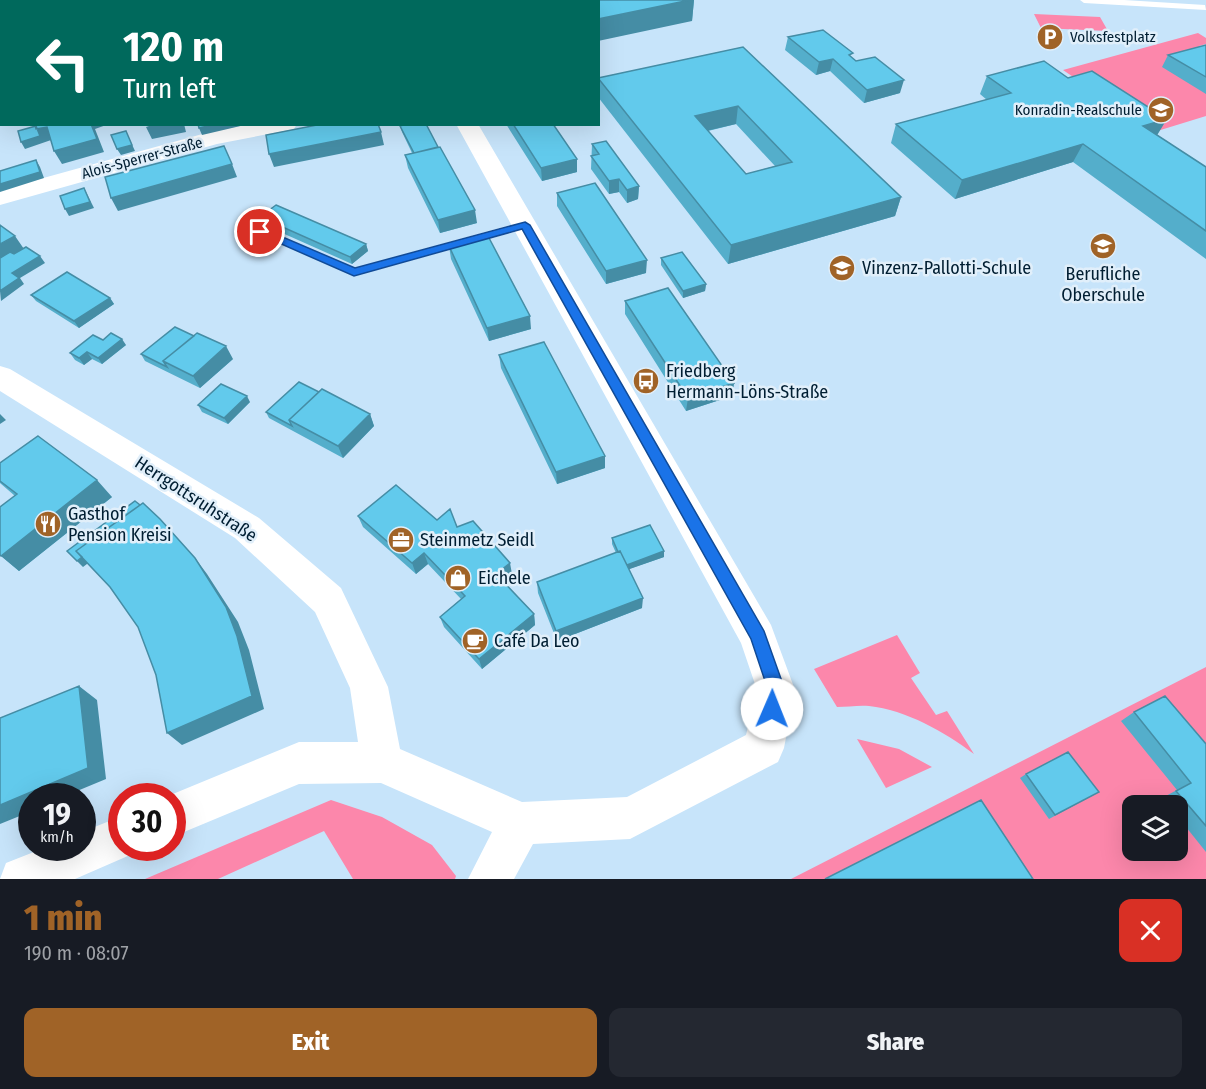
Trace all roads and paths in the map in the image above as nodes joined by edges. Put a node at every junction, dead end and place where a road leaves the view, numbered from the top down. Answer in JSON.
{"nodes":[{"id":1,"x":1084,"y":0,"type":"edge"},
{"id":2,"x":1199,"y":0,"type":"edge"},
{"id":3,"x":276,"y":126,"type":"edge"},
{"id":4,"x":468,"y":126,"type":"edge"},
{"id":5,"x":0,"y":198,"type":"edge"},
{"id":6,"x":525,"y":225,"type":"junction"},
{"id":7,"x":260,"y":232,"type":"dead end"},
{"id":8,"x":0,"y":377,"type":"edge"},
{"id":9,"x":382,"y":762,"type":"junction"},
{"id":10,"x":186,"y":810,"type":"edge"},
{"id":11,"x":521,"y":823,"type":"junction"},
{"id":12,"x":108,"y":843,"type":"edge"},
{"id":13,"x":22,"y":879,"type":"edge"},
{"id":14,"x":490,"y":879,"type":"edge"}],
"edges":[{"from":1,"to":2,"type":"lane"},
{"from":3,"to":5,"type":"street","name":"Alois-Sperrer-Straße"},
{"from":4,"to":6,"type":"street"},
{"from":6,"to":7,"type":"lane"},
{"from":6,"to":11,"type":"street"},
{"from":8,"to":9,"type":"street","name":"Herrgottsruhstraße"},
{"from":9,"to":10,"type":"street"},
{"from":9,"to":11,"type":"street"},
{"from":11,"to":14,"type":"street"},
{"from":12,"to":13,"type":"street"}]}
